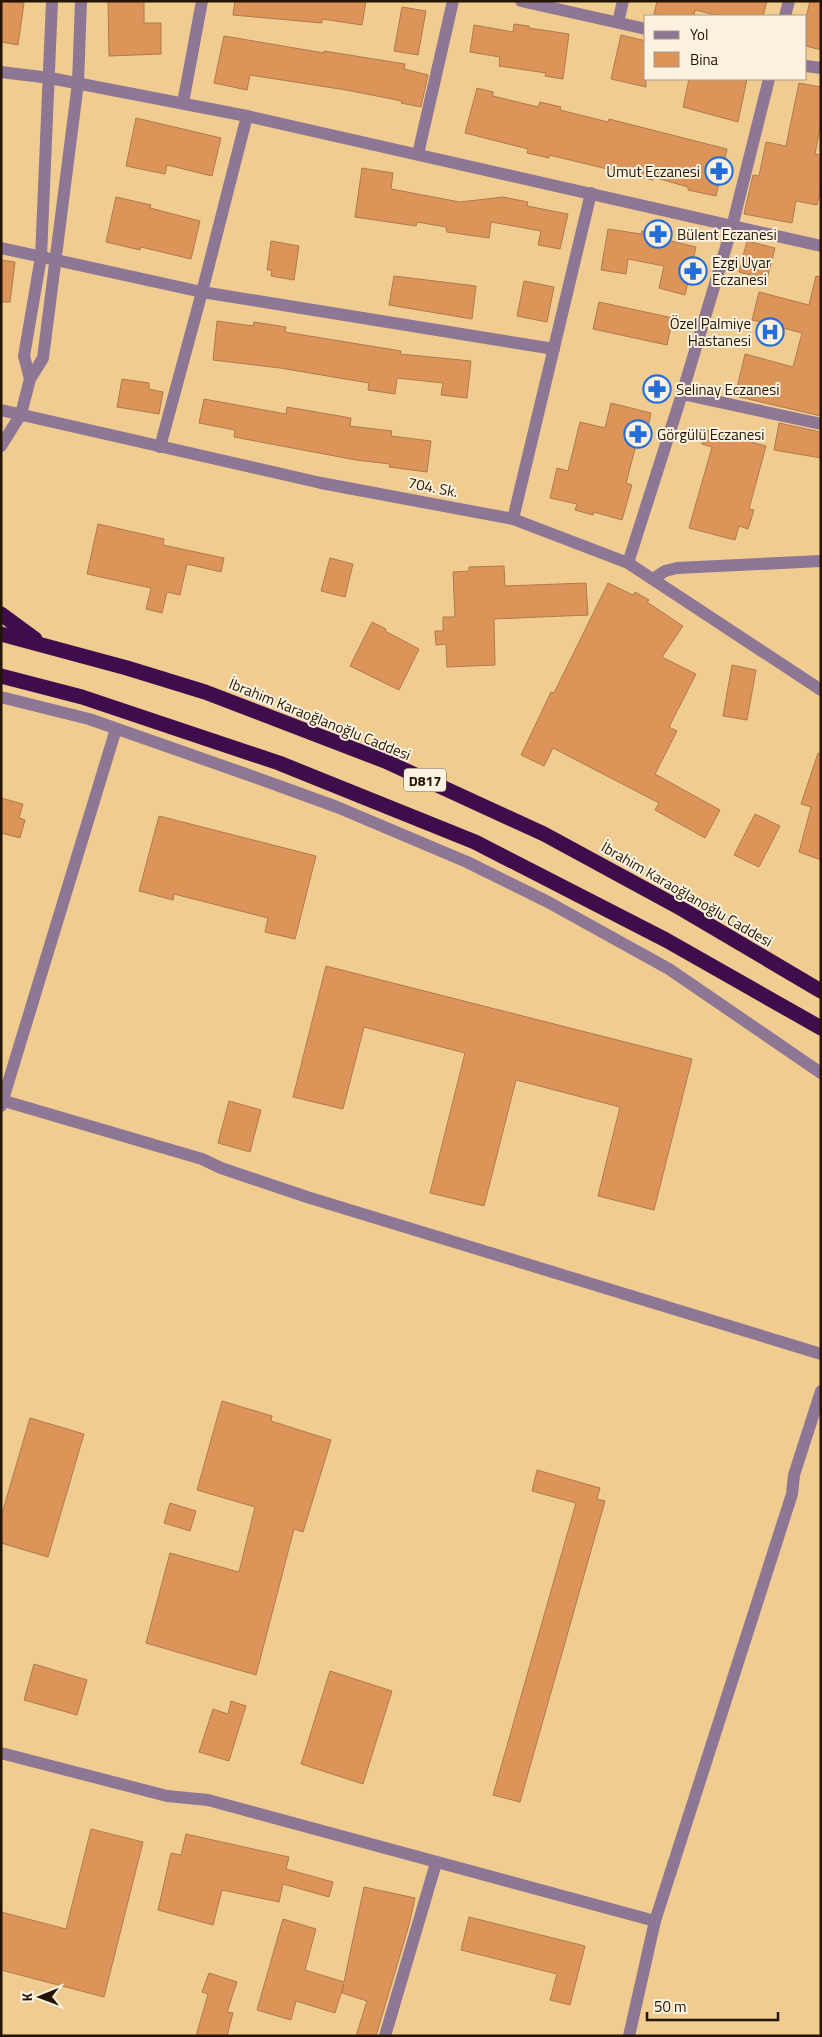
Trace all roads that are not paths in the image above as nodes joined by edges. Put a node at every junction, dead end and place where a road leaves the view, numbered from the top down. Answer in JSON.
{"nodes":[{"id":1,"x":52,"y":1,"type":"edge"},
{"id":2,"x":81,"y":1,"type":"edge"},
{"id":3,"x":202,"y":1,"type":"edge"},
{"id":4,"x":453,"y":1,"type":"edge"},
{"id":5,"x":521,"y":1,"type":"edge"},
{"id":6,"x":623,"y":1,"type":"edge"},
{"id":7,"x":789,"y":1,"type":"edge"},
{"id":8,"x":785,"y":15,"type":"edge"},
{"id":9,"x":618,"y":22,"type":"junction"},
{"id":10,"x":644,"y":28,"type":"edge"},
{"id":11,"x":807,"y":66,"type":"edge"},
{"id":12,"x":821,"y":68,"type":"edge"},
{"id":13,"x":1,"y":72,"type":"edge"},
{"id":14,"x":50,"y":78,"type":"junction"},
{"id":15,"x":770,"y":80,"type":"edge"},
{"id":16,"x":78,"y":83,"type":"junction"},
{"id":17,"x":183,"y":103,"type":"junction"},
{"id":18,"x":247,"y":116,"type":"junction"},
{"id":19,"x":418,"y":154,"type":"junction"},
{"id":20,"x":591,"y":194,"type":"junction"},
{"id":21,"x":732,"y":227,"type":"junction"},
{"id":22,"x":821,"y":246,"type":"edge"},
{"id":23,"x":1,"y":248,"type":"edge"},
{"id":24,"x":41,"y":257,"type":"junction"},
{"id":25,"x":55,"y":260,"type":"junction"},
{"id":26,"x":202,"y":292,"type":"junction"},
{"id":27,"x":554,"y":349,"type":"junction"},
{"id":28,"x":30,"y":379,"type":"junction"},
{"id":29,"x":682,"y":394,"type":"junction"},
{"id":30,"x":1,"y":410,"type":"edge"},
{"id":31,"x":20,"y":414,"type":"junction"},
{"id":32,"x":821,"y":424,"type":"edge"},
{"id":33,"x":1,"y":446,"type":"edge"},
{"id":34,"x":160,"y":447,"type":"junction"},
{"id":35,"x":513,"y":519,"type":"junction"},
{"id":36,"x":821,"y":561,"type":"edge"},
{"id":37,"x":628,"y":563,"type":"junction"},
{"id":38,"x":653,"y":579,"type":"junction"},
{"id":39,"x":1,"y":614,"type":"edge"},
{"id":40,"x":1,"y":634,"type":"edge"},
{"id":41,"x":42,"y":645,"type":"junction"},
{"id":42,"x":1,"y":676,"type":"edge"},
{"id":43,"x":821,"y":690,"type":"edge"},
{"id":44,"x":1,"y":697,"type":"edge"},
{"id":45,"x":116,"y":729,"type":"junction"},
{"id":46,"x":821,"y":991,"type":"edge"},
{"id":47,"x":821,"y":1028,"type":"edge"},
{"id":48,"x":821,"y":1073,"type":"edge"},
{"id":49,"x":2,"y":1102,"type":"edge"},
{"id":50,"x":821,"y":1354,"type":"edge"},
{"id":51,"x":821,"y":1391,"type":"edge"},
{"id":52,"x":1,"y":1753,"type":"edge"},
{"id":53,"x":436,"y":1863,"type":"junction"},
{"id":54,"x":655,"y":1921,"type":"junction"},
{"id":55,"x":384,"y":2036,"type":"edge"},
{"id":56,"x":630,"y":2036,"type":"edge"}],
"edges":[{"from":1,"to":14,"type":"street"},
{"from":2,"to":16,"type":"street"},
{"from":3,"to":17,"type":"street"},
{"from":4,"to":19,"type":"street"},
{"from":5,"to":9,"type":"street"},
{"from":6,"to":9,"type":"street"},
{"from":7,"to":8,"type":"street"},
{"from":9,"to":10,"type":"street"},
{"from":11,"to":12,"type":"street"},
{"from":13,"to":14,"type":"street"},
{"from":14,"to":16,"type":"street"},
{"from":14,"to":24,"type":"street"},
{"from":15,"to":21,"type":"street"},
{"from":16,"to":17,"type":"street"},
{"from":16,"to":25,"type":"street"},
{"from":17,"to":18,"type":"street"},
{"from":18,"to":19,"type":"street"},
{"from":18,"to":26,"type":"street"},
{"from":19,"to":20,"type":"street"},
{"from":20,"to":21,"type":"street"},
{"from":20,"to":27,"type":"street"},
{"from":21,"to":22,"type":"street"},
{"from":21,"to":29,"type":"street"},
{"from":23,"to":24,"type":"street"},
{"from":24,"to":25,"type":"street"},
{"from":24,"to":28,"type":"street"},
{"from":25,"to":26,"type":"street"},
{"from":25,"to":28,"type":"street"},
{"from":26,"to":27,"type":"street"},
{"from":26,"to":34,"type":"street"},
{"from":27,"to":35,"type":"street"},
{"from":28,"to":31,"type":"street"},
{"from":29,"to":32,"type":"street"},
{"from":29,"to":37,"type":"street"},
{"from":30,"to":31,"type":"street","name":"704. Sk."},
{"from":31,"to":33,"type":"street"},
{"from":31,"to":34,"type":"street","name":"704. Sk."},
{"from":34,"to":35,"type":"street","name":"704. Sk."},
{"from":35,"to":37,"type":"street","name":"704. Sk."},
{"from":36,"to":38,"type":"street"},
{"from":37,"to":38,"type":"street","name":"704. Sk."},
{"from":38,"to":43,"type":"street","name":"704. Sk."},
{"from":39,"to":41,"type":"highway"},
{"from":40,"to":41,"type":"highway","name":"İbrahim Karaoğlanoğlu Caddesi","number":"D817"},
{"from":41,"to":46,"type":"highway","name":"İbrahim Karaoğlanoğlu Caddesi","number":"D817"},
{"from":42,"to":47,"type":"highway","number":"D817"},
{"from":44,"to":45,"type":"street"},
{"from":45,"to":48,"type":"street"},
{"from":45,"to":49,"type":"street"},
{"from":49,"to":50,"type":"street"},
{"from":51,"to":54,"type":"street"},
{"from":52,"to":53,"type":"street"},
{"from":53,"to":54,"type":"street"},
{"from":53,"to":55,"type":"street"},
{"from":54,"to":56,"type":"street"}]}
